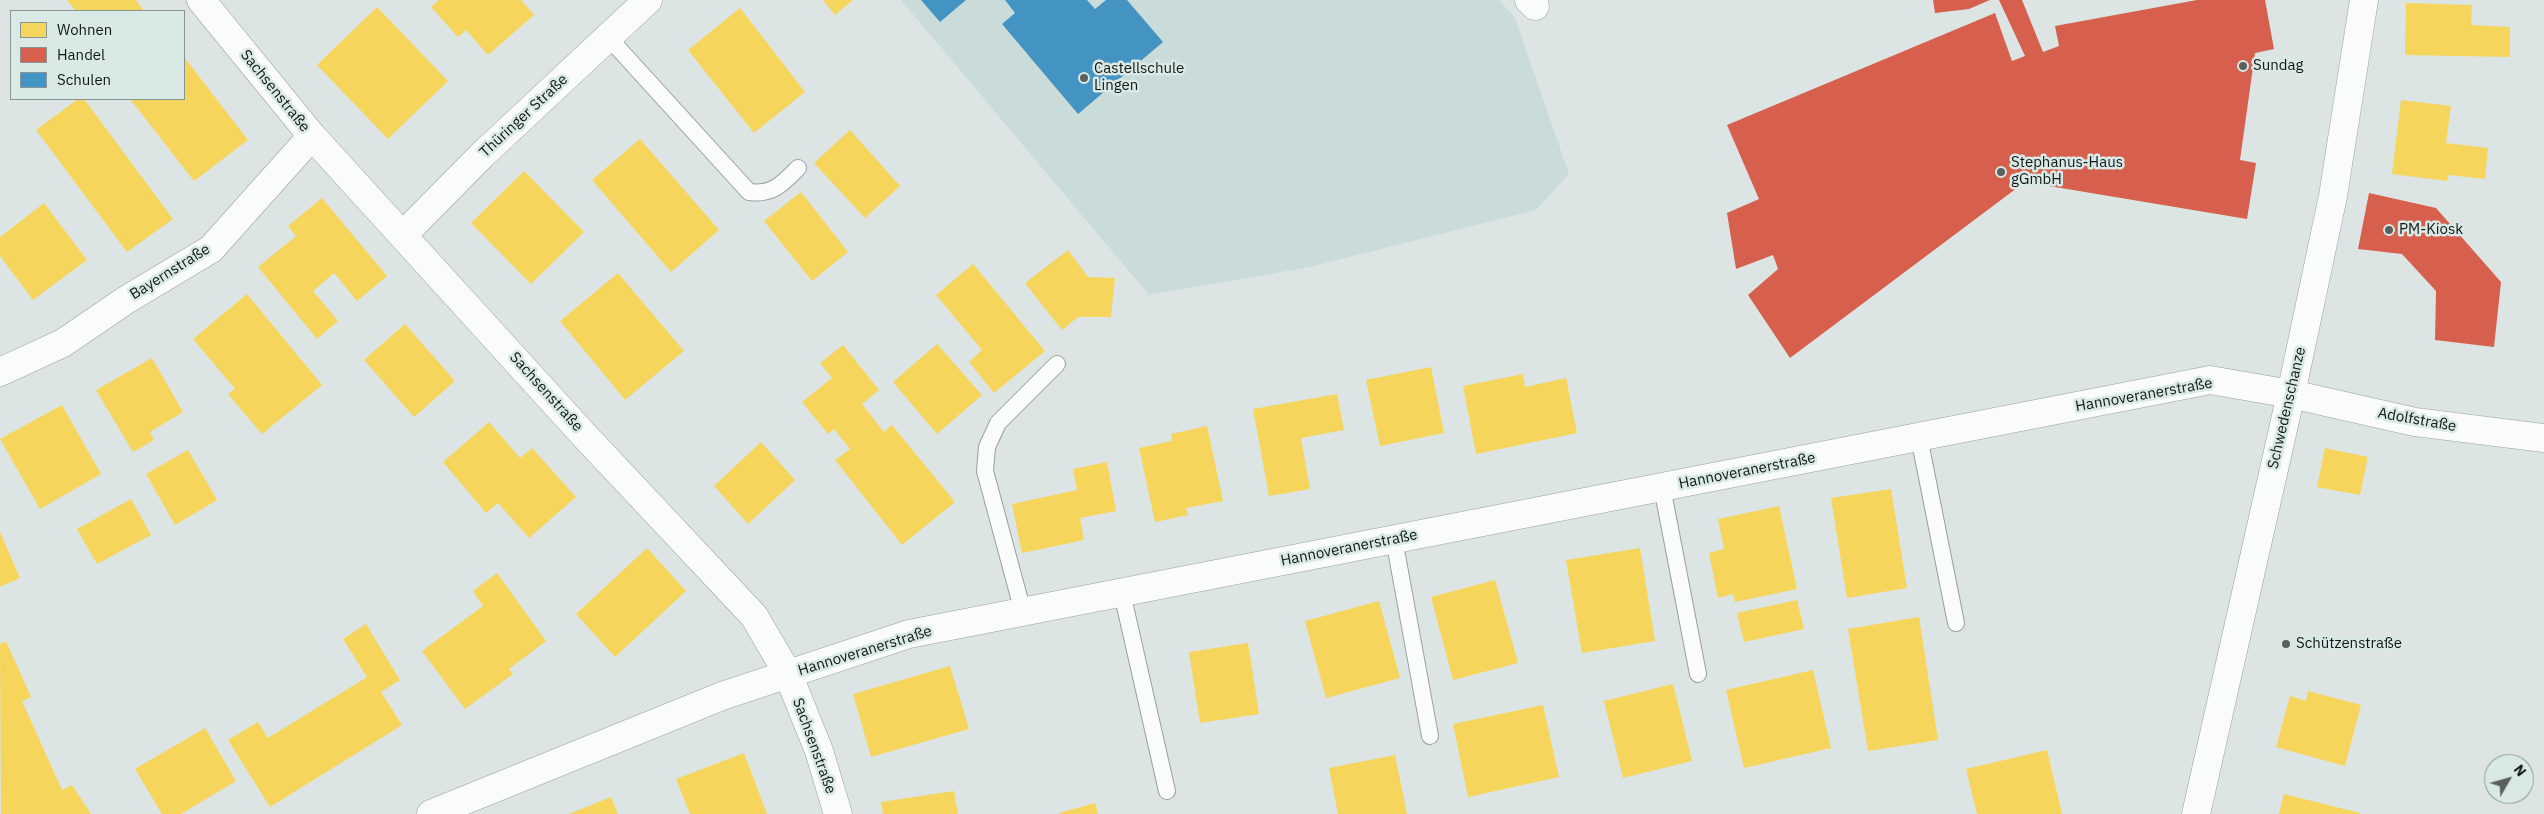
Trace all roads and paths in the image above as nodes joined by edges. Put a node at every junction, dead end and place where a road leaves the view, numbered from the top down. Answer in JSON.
{"nodes":[{"id":1,"x":201,"y":0,"type":"edge"},
{"id":2,"x":648,"y":0,"type":"edge"},
{"id":3,"x":2364,"y":0,"type":"edge"},
{"id":4,"x":608,"y":36,"type":"junction"},
{"id":5,"x":312,"y":136,"type":"junction"},
{"id":6,"x":798,"y":168,"type":"dead end"},
{"id":7,"x":403,"y":235,"type":"junction"},
{"id":8,"x":1057,"y":364,"type":"dead end"},
{"id":9,"x":0,"y":372,"type":"edge"},
{"id":10,"x":2291,"y":394,"type":"junction"},
{"id":11,"x":1919,"y":437,"type":"junction"},
{"id":12,"x":2544,"y":438,"type":"edge"},
{"id":13,"x":1662,"y":487,"type":"junction"},
{"id":14,"x":1394,"y":539,"type":"junction"},
{"id":15,"x":1122,"y":593,"type":"junction"},
{"id":16,"x":1023,"y":612,"type":"junction"},
{"id":17,"x":1956,"y":623,"type":"dead end"},
{"id":18,"x":788,"y":674,"type":"junction"},
{"id":19,"x":1698,"y":674,"type":"dead end"},
{"id":20,"x":1430,"y":736,"type":"dead end"},
{"id":21,"x":1167,"y":791,"type":"dead end"},
{"id":22,"x":431,"y":814,"type":"edge"},
{"id":23,"x":838,"y":814,"type":"edge"},
{"id":24,"x":2196,"y":814,"type":"edge"}],
"edges":[{"from":1,"to":5,"type":"street","name":"Sachsenstraße"},
{"from":2,"to":4,"type":"street","name":"Thüringer Straße"},
{"from":3,"to":10,"type":"street","name":"Schwedenschanze"},
{"from":4,"to":6,"type":"lane"},
{"from":4,"to":7,"type":"street","name":"Thüringer Straße"},
{"from":5,"to":7,"type":"street","name":"Sachsenstraße"},
{"from":5,"to":9,"type":"street","name":"Bayernstraße"},
{"from":7,"to":18,"type":"street","name":"Sachsenstraße"},
{"from":8,"to":16,"type":"lane"},
{"from":10,"to":11,"type":"street","name":"Hannoveranerstraße"},
{"from":10,"to":12,"type":"street","name":"Adolfstraße"},
{"from":10,"to":24,"type":"street","name":"Schwedenschanze"},
{"from":11,"to":13,"type":"street","name":"Hannoveranerstraße"},
{"from":11,"to":17,"type":"lane"},
{"from":13,"to":14,"type":"street","name":"Hannoveranerstraße"},
{"from":13,"to":19,"type":"lane"},
{"from":14,"to":15,"type":"street","name":"Hannoveranerstraße"},
{"from":14,"to":20,"type":"lane"},
{"from":15,"to":16,"type":"street","name":"Hannoveranerstraße"},
{"from":15,"to":21,"type":"lane"},
{"from":16,"to":18,"type":"street","name":"Hannoveranerstraße"},
{"from":18,"to":22,"type":"street","name":"Hannoveranerstraße"},
{"from":18,"to":23,"type":"street","name":"Sachsenstraße"}]}
